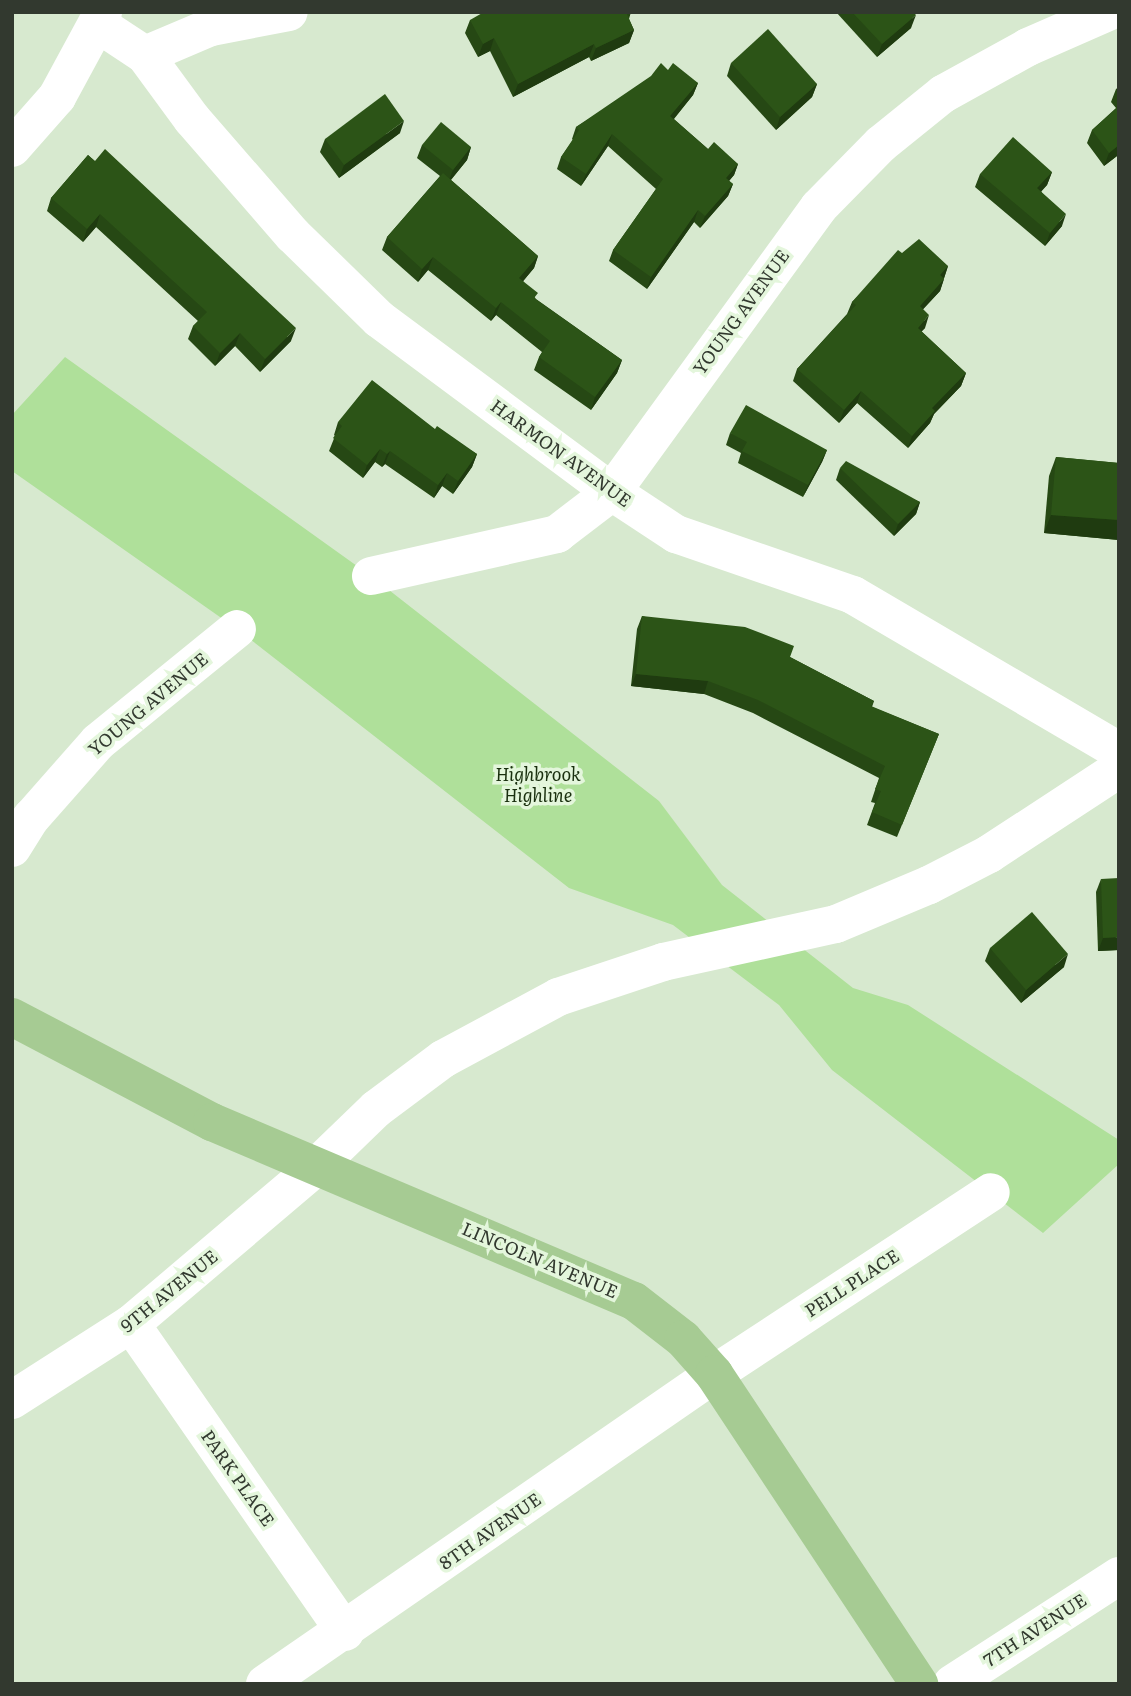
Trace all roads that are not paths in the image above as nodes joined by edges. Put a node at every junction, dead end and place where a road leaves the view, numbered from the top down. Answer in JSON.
{"nodes":[{"id":1,"x":289,"y":12,"type":"edge"},
{"id":2,"x":1108,"y":12,"type":"edge"},
{"id":3,"x":100,"y":18,"type":"edge"},
{"id":4,"x":145,"y":55,"type":"junction"},
{"id":5,"x":12,"y":148,"type":"edge"},
{"id":6,"x":612,"y":492,"type":"junction"},
{"id":7,"x":371,"y":576,"type":"dead end"},
{"id":8,"x":237,"y":629,"type":"dead end"},
{"id":9,"x":1119,"y":751,"type":"edge"},
{"id":10,"x":1119,"y":769,"type":"edge"},
{"id":11,"x":12,"y":848,"type":"edge"},
{"id":12,"x":12,"y":1017,"type":"edge"},
{"id":13,"x":315,"y":1168,"type":"junction"},
{"id":14,"x":991,"y":1192,"type":"dead end"},
{"id":15,"x":131,"y":1324,"type":"junction"},
{"id":16,"x":714,"y":1374,"type":"junction"},
{"id":17,"x":12,"y":1400,"type":"edge"},
{"id":18,"x":1119,"y":1576,"type":"edge"},
{"id":19,"x":345,"y":1632,"type":"junction"},
{"id":20,"x":265,"y":1684,"type":"edge"},
{"id":21,"x":919,"y":1684,"type":"edge"},
{"id":22,"x":952,"y":1684,"type":"edge"}],
"edges":[{"from":1,"to":4,"type":"street"},
{"from":2,"to":6,"type":"street","name":"YOUNG AVENUE"},
{"from":3,"to":4,"type":"street","name":"HARMON AVENUE"},
{"from":3,"to":5,"type":"street"},
{"from":4,"to":6,"type":"street","name":"HARMON AVENUE"},
{"from":6,"to":7,"type":"street","name":"YOUNG AVENUE"},
{"from":6,"to":9,"type":"street","name":"HARMON AVENUE"},
{"from":8,"to":11,"type":"street","name":"YOUNG AVENUE"},
{"from":10,"to":13,"type":"street","name":"9TH AVENUE"},
{"from":12,"to":13,"type":"main road","name":"LINCOLN AVENUE"},
{"from":13,"to":15,"type":"street","name":"9TH AVENUE"},
{"from":13,"to":16,"type":"main road","name":"LINCOLN AVENUE"},
{"from":14,"to":16,"type":"street","name":"PELL PLACE"},
{"from":15,"to":17,"type":"street","name":"9TH AVENUE"},
{"from":15,"to":19,"type":"street","name":"PARK PLACE"},
{"from":16,"to":19,"type":"street","name":"8TH AVENUE"},
{"from":16,"to":21,"type":"main road","name":"LINCOLN AVENUE"},
{"from":18,"to":22,"type":"street","name":"7TH AVENUE"},
{"from":19,"to":20,"type":"street","name":"8TH AVENUE"}]}
